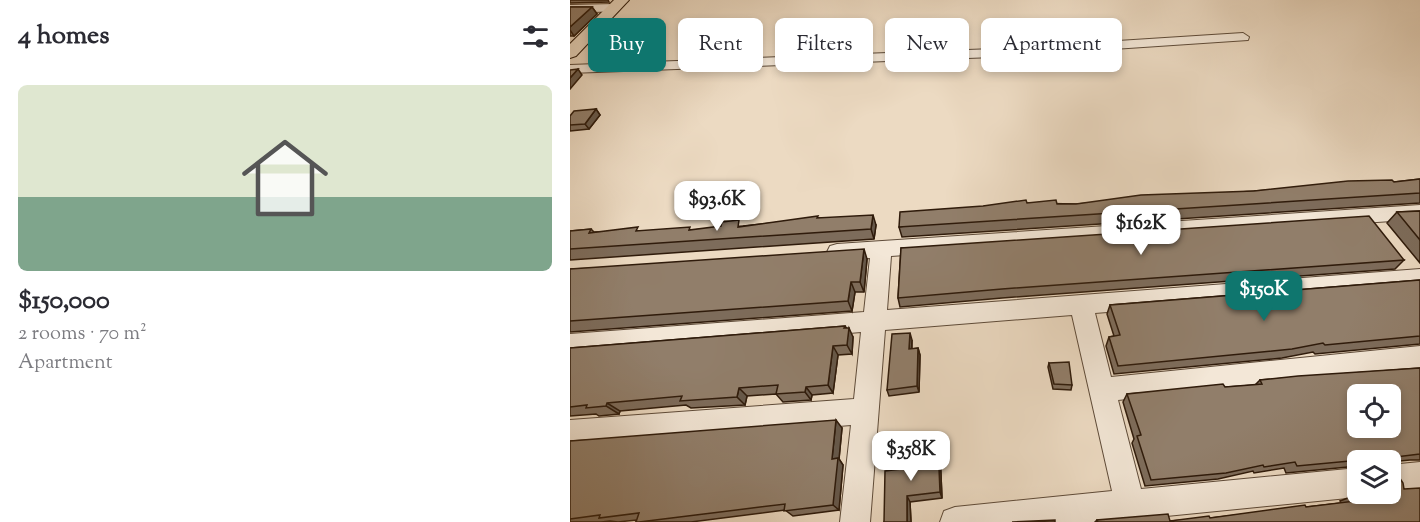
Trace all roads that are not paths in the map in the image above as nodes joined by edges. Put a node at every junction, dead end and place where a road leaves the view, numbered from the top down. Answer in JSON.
{"nodes":[{"id":1,"x":614,"y":6,"type":"edge"},
{"id":2,"x":570,"y":9,"type":"edge"},
{"id":3,"x":1243,"y":37,"type":"dead end"},
{"id":4,"x":570,"y":53,"type":"edge"},
{"id":5,"x":570,"y":69,"type":"edge"},
{"id":6,"x":1420,"y":212,"type":"edge"},
{"id":7,"x":1367,"y":216,"type":"junction"},
{"id":8,"x":1383,"y":236,"type":"edge"},
{"id":9,"x":881,"y":249,"type":"junction"},
{"id":10,"x":812,"y":254,"type":"edge"},
{"id":11,"x":1415,"y":275,"type":"edge"},
{"id":12,"x":1081,"y":304,"type":"junction"},
{"id":13,"x":874,"y":321,"type":"junction"},
{"id":14,"x":570,"y":345,"type":"edge"},
{"id":15,"x":1420,"y":357,"type":"edge"},
{"id":16,"x":1101,"y":390,"type":"junction"},
{"id":17,"x":865,"y":411,"type":"junction"},
{"id":18,"x":570,"y":434,"type":"edge"},
{"id":19,"x":1420,"y":476,"type":"edge"},
{"id":20,"x":1401,"y":477,"type":"edge"},
{"id":21,"x":1347,"y":483,"type":"edge"},
{"id":22,"x":1130,"y":504,"type":"junction"},
{"id":23,"x":855,"y":522,"type":"edge"},
{"id":24,"x":955,"y":522,"type":"edge"}],
"edges":[{"from":1,"to":2,"type":"street"},
{"from":1,"to":4,"type":"main road"},
{"from":3,"to":5,"type":"street"},
{"from":6,"to":7,"type":"street"},
{"from":7,"to":8,"type":"street"},
{"from":7,"to":9,"type":"street"},
{"from":9,"to":10,"type":"street"},
{"from":9,"to":13,"type":"street"},
{"from":11,"to":12,"type":"street"},
{"from":12,"to":13,"type":"street"},
{"from":12,"to":16,"type":"street"},
{"from":13,"to":14,"type":"street"},
{"from":13,"to":17,"type":"street"},
{"from":15,"to":16,"type":"street"},
{"from":16,"to":22,"type":"street"},
{"from":17,"to":18,"type":"street"},
{"from":17,"to":23,"type":"street"},
{"from":19,"to":20,"type":"street"},
{"from":21,"to":22,"type":"street"},
{"from":22,"to":24,"type":"street"}]}
